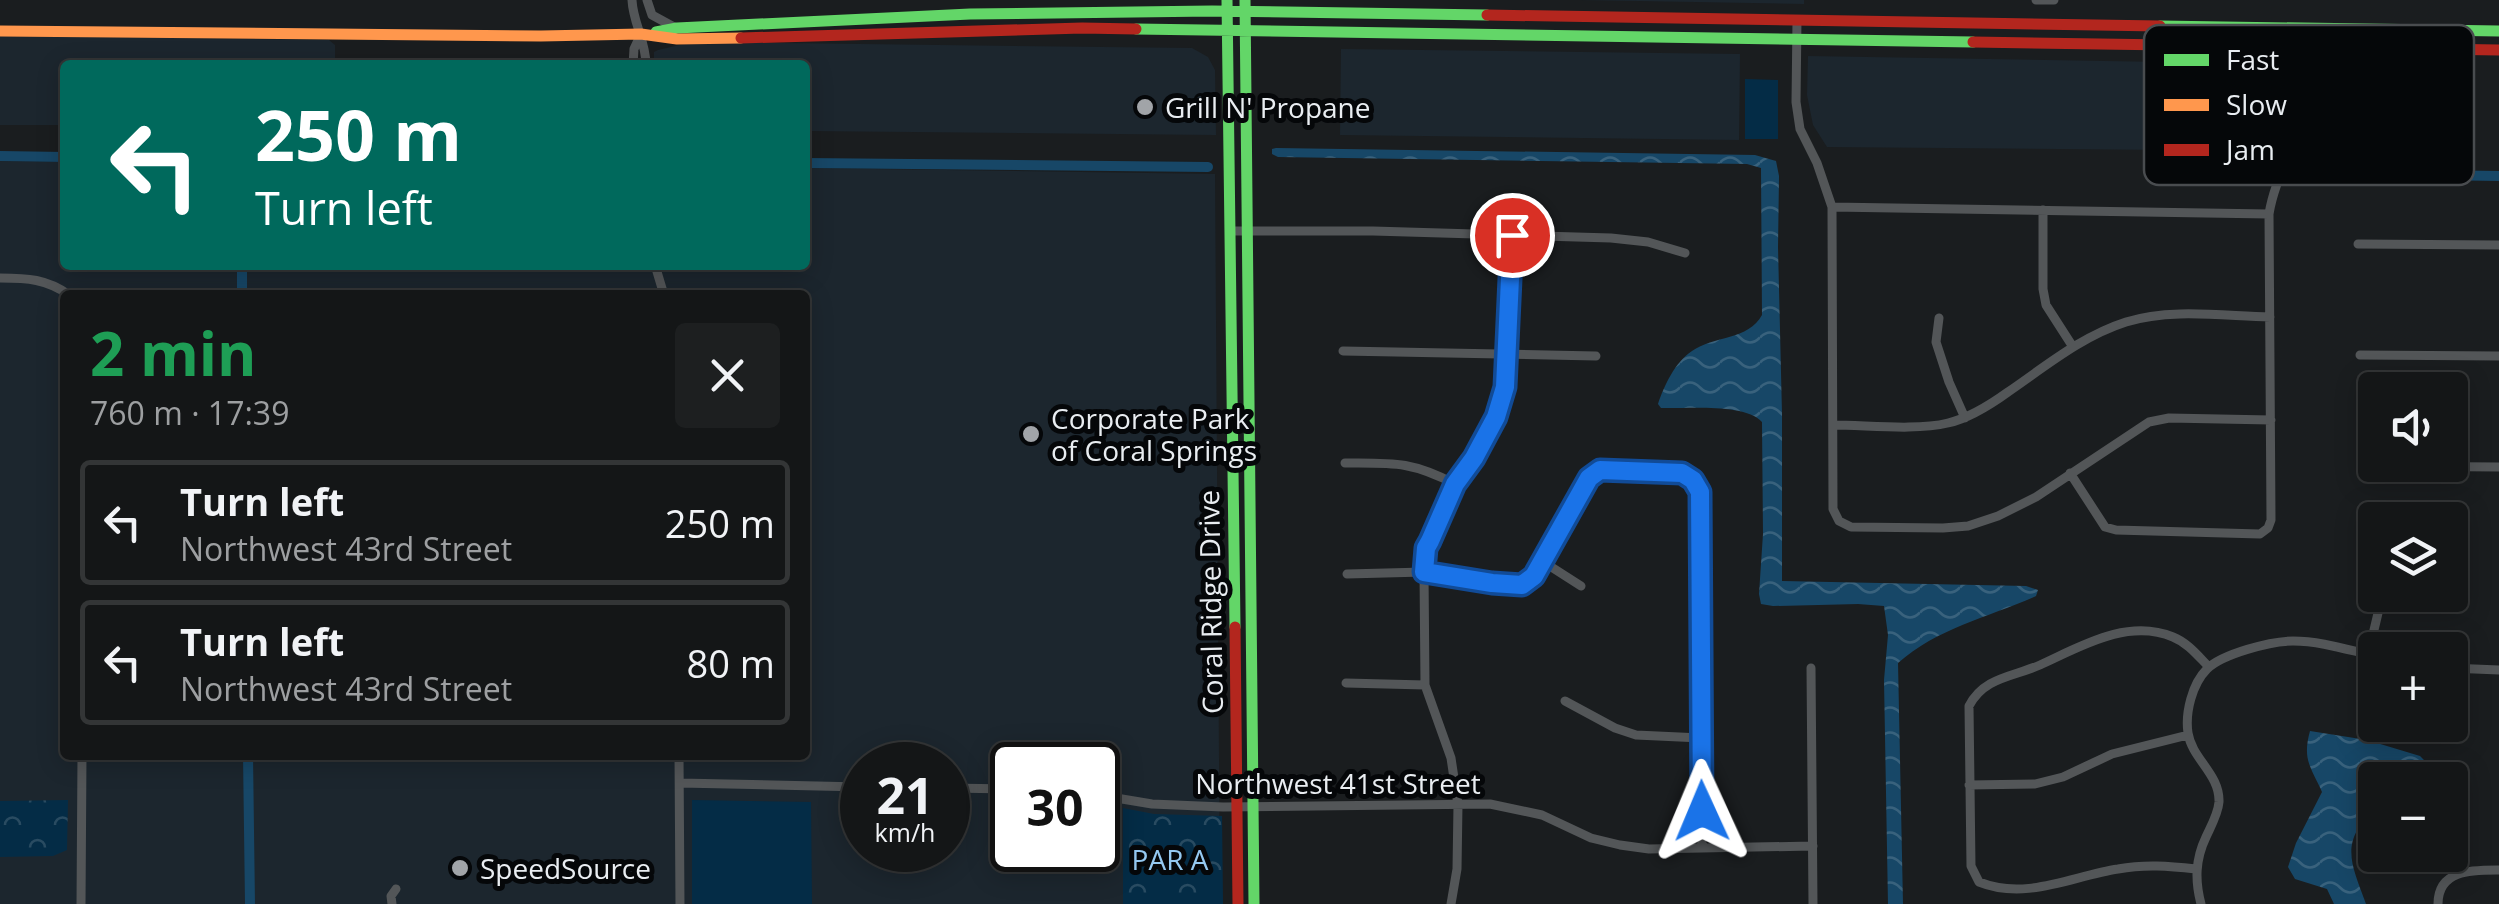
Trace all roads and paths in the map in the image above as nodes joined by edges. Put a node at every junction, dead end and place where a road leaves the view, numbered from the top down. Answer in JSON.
{"nodes":[{"id":1,"x":632,"y":0,"type":"edge"},
{"id":2,"x":647,"y":0,"type":"edge"},
{"id":3,"x":2036,"y":0,"type":"edge"},
{"id":4,"x":2054,"y":0,"type":"edge"},
{"id":5,"x":1227,"y":6,"type":"edge"},
{"id":6,"x":1245,"y":6,"type":"edge"},
{"id":7,"x":1796,"y":20,"type":"junction"},
{"id":8,"x":2144,"y":26,"type":"edge"},
{"id":9,"x":677,"y":28,"type":"junction"},
{"id":10,"x":1228,"y":30,"type":"junction"},
{"id":11,"x":1245,"y":30,"type":"junction"},
{"id":12,"x":0,"y":31,"type":"edge"},
{"id":13,"x":2474,"y":32,"type":"edge"},
{"id":14,"x":2499,"y":32,"type":"edge"},
{"id":15,"x":642,"y":34,"type":"junction"},
{"id":16,"x":1797,"y":39,"type":"junction"},
{"id":17,"x":2144,"y":44,"type":"edge"},
{"id":18,"x":2474,"y":50,"type":"edge"},
{"id":19,"x":2499,"y":50,"type":"edge"},
{"id":20,"x":633,"y":60,"type":"edge"},
{"id":21,"x":646,"y":60,"type":"edge"},
{"id":22,"x":2275,"y":185,"type":"edge"},
{"id":23,"x":1832,"y":207,"type":"junction"},
{"id":24,"x":2043,"y":210,"type":"junction"},
{"id":25,"x":2269,"y":214,"type":"junction"},
{"id":26,"x":1231,"y":230,"type":"junction"},
{"id":27,"x":1247,"y":230,"type":"junction"},
{"id":28,"x":1512,"y":235,"type":"junction"},
{"id":29,"x":2358,"y":244,"type":"dead end"},
{"id":30,"x":2499,"y":246,"type":"edge"},
{"id":31,"x":1684,"y":253,"type":"dead end"},
{"id":32,"x":0,"y":278,"type":"edge"},
{"id":33,"x":62,"y":290,"type":"edge"},
{"id":34,"x":2270,"y":317,"type":"junction"},
{"id":35,"x":1939,"y":318,"type":"dead end"},
{"id":36,"x":2073,"y":347,"type":"junction"},
{"id":37,"x":1344,"y":351,"type":"dead end"},
{"id":38,"x":1507,"y":354,"type":"junction"},
{"id":39,"x":2360,"y":355,"type":"dead end"},
{"id":40,"x":1596,"y":356,"type":"dead end"},
{"id":41,"x":2499,"y":356,"type":"edge"},
{"id":42,"x":1965,"y":418,"type":"junction"},
{"id":43,"x":2271,"y":420,"type":"junction"},
{"id":44,"x":1833,"y":425,"type":"junction"},
{"id":45,"x":1345,"y":462,"type":"dead end"},
{"id":46,"x":2468,"y":467,"type":"edge"},
{"id":47,"x":2499,"y":467,"type":"edge"},
{"id":48,"x":2070,"y":473,"type":"junction"},
{"id":49,"x":1455,"y":484,"type":"junction"},
{"id":50,"x":1542,"y":561,"type":"junction"},
{"id":51,"x":1424,"y":572,"type":"junction"},
{"id":52,"x":1347,"y":574,"type":"dead end"},
{"id":53,"x":1581,"y":586,"type":"dead end"},
{"id":54,"x":2358,"y":653,"type":"edge"},
{"id":55,"x":2208,"y":667,"type":"junction"},
{"id":56,"x":1811,"y":668,"type":"dead end"},
{"id":57,"x":2468,"y":669,"type":"edge"},
{"id":58,"x":2499,"y":670,"type":"edge"},
{"id":59,"x":1346,"y":682,"type":"dead end"},
{"id":60,"x":1425,"y":685,"type":"junction"},
{"id":61,"x":1565,"y":701,"type":"dead end"},
{"id":62,"x":2188,"y":735,"type":"junction"},
{"id":63,"x":1701,"y":738,"type":"junction"},
{"id":64,"x":82,"y":760,"type":"edge"},
{"id":65,"x":680,"y":760,"type":"edge"},
{"id":66,"x":680,"y":782,"type":"junction"},
{"id":67,"x":1969,"y":785,"type":"junction"},
{"id":68,"x":840,"y":786,"type":"edge"},
{"id":69,"x":1120,"y":799,"type":"edge"},
{"id":70,"x":1458,"y":805,"type":"junction"},
{"id":71,"x":1237,"y":806,"type":"junction"},
{"id":72,"x":1253,"y":806,"type":"junction"},
{"id":73,"x":1812,"y":846,"type":"junction"},
{"id":74,"x":1702,"y":848,"type":"junction"},
{"id":75,"x":2196,"y":869,"type":"junction"},
{"id":76,"x":2499,"y":870,"type":"edge"},
{"id":77,"x":81,"y":904,"type":"edge"},
{"id":78,"x":392,"y":904,"type":"edge"},
{"id":79,"x":400,"y":904,"type":"edge"},
{"id":80,"x":680,"y":904,"type":"edge"},
{"id":81,"x":1238,"y":904,"type":"edge"},
{"id":82,"x":1254,"y":904,"type":"edge"},
{"id":83,"x":1451,"y":904,"type":"edge"},
{"id":84,"x":1814,"y":904,"type":"edge"},
{"id":85,"x":2201,"y":904,"type":"edge"},
{"id":86,"x":2438,"y":904,"type":"edge"}],
"edges":[{"from":1,"to":15,"type":"street"},
{"from":2,"to":9,"type":"street"},
{"from":3,"to":4,"type":"street"},
{"from":5,"to":6,"type":"main road"},
{"from":5,"to":9,"type":"main road"},
{"from":5,"to":10,"type":"main road","name":"Coral Ridge Drive"},
{"from":6,"to":7,"type":"main road"},
{"from":6,"to":11,"type":"main road","name":"Coral Ridge Drive"},
{"from":7,"to":8,"type":"main road"},
{"from":7,"to":16,"type":"street"},
{"from":9,"to":15,"type":"main road"},
{"from":10,"to":11,"type":"main road"},
{"from":10,"to":15,"type":"main road"},
{"from":10,"to":26,"type":"main road","name":"Coral Ridge Drive"},
{"from":11,"to":16,"type":"main road"},
{"from":11,"to":27,"type":"main road","name":"Coral Ridge Drive"},
{"from":12,"to":15,"type":"main road"},
{"from":13,"to":14,"type":"main road"},
{"from":15,"to":20,"type":"street"},
{"from":15,"to":21,"type":"street"},
{"from":16,"to":17,"type":"main road"},
{"from":16,"to":23,"type":"street"},
{"from":18,"to":19,"type":"main road"},
{"from":22,"to":25,"type":"street"},
{"from":23,"to":24,"type":"street"},
{"from":23,"to":44,"type":"street"},
{"from":24,"to":25,"type":"street"},
{"from":24,"to":36,"type":"street"},
{"from":25,"to":34,"type":"street"},
{"from":26,"to":27,"type":"street"},
{"from":26,"to":71,"type":"main road","name":"Coral Ridge Drive"},
{"from":27,"to":28,"type":"street"},
{"from":27,"to":72,"type":"main road","name":"Coral Ridge Drive"},
{"from":28,"to":31,"type":"street"},
{"from":28,"to":38,"type":"street"},
{"from":29,"to":30,"type":"street"},
{"from":32,"to":33,"type":"street"},
{"from":34,"to":36,"type":"street"},
{"from":34,"to":43,"type":"street"},
{"from":35,"to":42,"type":"street"},
{"from":36,"to":42,"type":"street"},
{"from":37,"to":38,"type":"street"},
{"from":38,"to":40,"type":"street"},
{"from":38,"to":49,"type":"street"},
{"from":39,"to":41,"type":"street"},
{"from":42,"to":44,"type":"street"},
{"from":43,"to":48,"type":"street"},
{"from":43,"to":48,"type":"street"},
{"from":44,"to":48,"type":"street"},
{"from":45,"to":49,"type":"street"},
{"from":46,"to":47,"type":"street"},
{"from":49,"to":51,"type":"street"},
{"from":50,"to":51,"type":"street"},
{"from":50,"to":53,"type":"street"},
{"from":50,"to":63,"type":"street"},
{"from":51,"to":52,"type":"street"},
{"from":51,"to":60,"type":"street"},
{"from":54,"to":55,"type":"street"},
{"from":55,"to":62,"type":"street"},
{"from":55,"to":67,"type":"street"},
{"from":56,"to":73,"type":"street"},
{"from":57,"to":58,"type":"street"},
{"from":59,"to":60,"type":"street"},
{"from":60,"to":70,"type":"street"},
{"from":61,"to":63,"type":"street"},
{"from":62,"to":67,"type":"street"},
{"from":62,"to":75,"type":"street"},
{"from":63,"to":74,"type":"street"},
{"from":64,"to":77,"type":"street"},
{"from":65,"to":66,"type":"street"},
{"from":66,"to":68,"type":"street"},
{"from":66,"to":80,"type":"street"},
{"from":67,"to":75,"type":"street"},
{"from":69,"to":71,"type":"street","name":"Northwest 41st Street"},
{"from":70,"to":72,"type":"street","name":"Northwest 41st Street"},
{"from":70,"to":74,"type":"street","name":"Northwest 41st Street"},
{"from":70,"to":83,"type":"street"},
{"from":71,"to":72,"type":"street","name":"Northwest 41st Street"},
{"from":71,"to":81,"type":"main road","name":"Coral Ridge Drive"},
{"from":72,"to":82,"type":"main road","name":"Coral Ridge Drive"},
{"from":73,"to":74,"type":"street","name":"Northwest 41st Street"},
{"from":73,"to":84,"type":"street"},
{"from":75,"to":85,"type":"street"},
{"from":76,"to":86,"type":"street"},
{"from":78,"to":79,"type":"street"}]}
